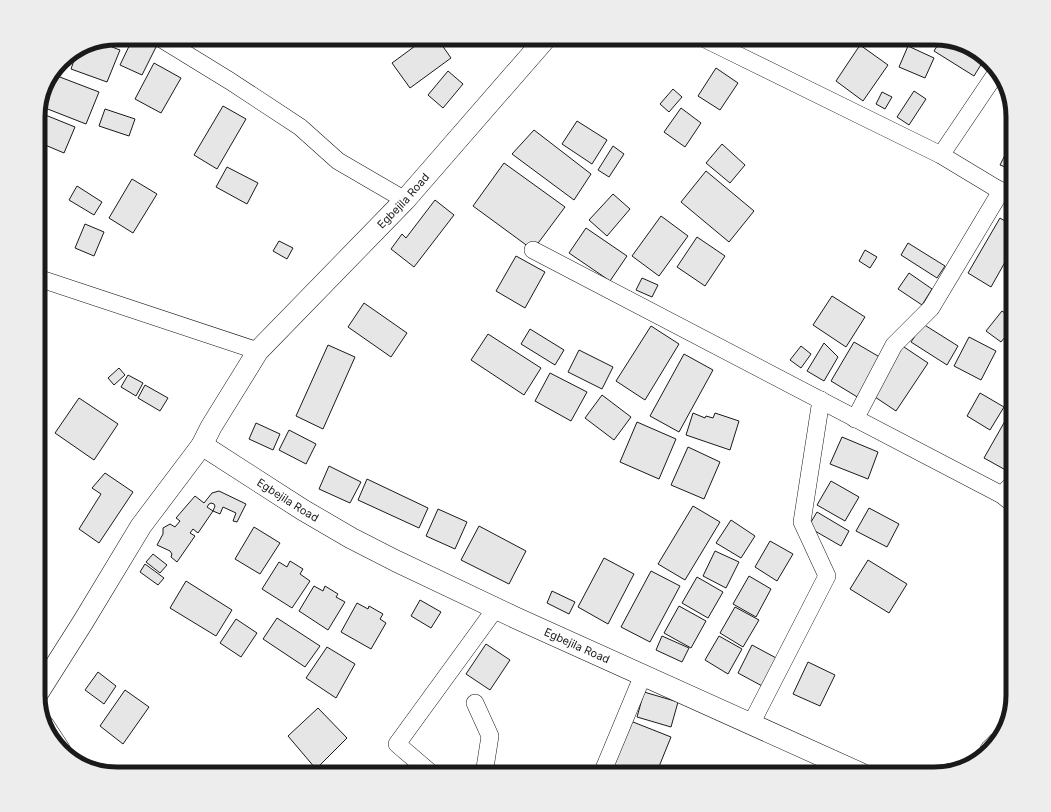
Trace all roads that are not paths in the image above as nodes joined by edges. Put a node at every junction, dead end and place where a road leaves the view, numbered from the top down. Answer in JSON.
{"nodes":[{"id":1,"x":171,"y":45,"type":"edge"},
{"id":2,"x":540,"y":45,"type":"edge"},
{"id":3,"x":717,"y":45,"type":"edge"},
{"id":4,"x":993,"y":76,"type":"edge"},
{"id":5,"x":941,"y":155,"type":"junction"},
{"id":6,"x":1006,"y":193,"type":"edge"},
{"id":7,"x":1006,"y":196,"type":"edge"},
{"id":8,"x":405,"y":200,"type":"junction"},
{"id":9,"x":533,"y":250,"type":"dead end"},
{"id":10,"x":45,"y":280,"type":"edge"},
{"id":11,"x":258,"y":351,"type":"junction"},
{"id":12,"x":821,"y":400,"type":"junction"},
{"id":13,"x":855,"y":418,"type":"junction"},
{"id":14,"x":202,"y":445,"type":"junction"},
{"id":15,"x":1006,"y":493,"type":"edge"},
{"id":16,"x":496,"y":608,"type":"junction"},
{"id":17,"x":45,"y":668,"type":"edge"},
{"id":18,"x":643,"y":675,"type":"junction"},
{"id":19,"x":475,"y":703,"type":"dead end"},
{"id":20,"x":751,"y":724,"type":"junction"},
{"id":21,"x":424,"y":767,"type":"edge"},
{"id":22,"x":485,"y":767,"type":"edge"},
{"id":23,"x":605,"y":767,"type":"edge"},
{"id":24,"x":846,"y":767,"type":"edge"}],
"edges":[{"from":1,"to":8,"type":"street"},
{"from":2,"to":8,"type":"street","name":"Egbejila Road"},
{"from":3,"to":5,"type":"street"},
{"from":4,"to":5,"type":"street"},
{"from":5,"to":6,"type":"street"},
{"from":7,"to":13,"type":"street"},
{"from":8,"to":11,"type":"street","name":"Egbejila Road"},
{"from":9,"to":12,"type":"street"},
{"from":10,"to":11,"type":"street"},
{"from":11,"to":14,"type":"street","name":"Egbejila Road"},
{"from":12,"to":13,"type":"street"},
{"from":12,"to":20,"type":"street"},
{"from":13,"to":15,"type":"street"},
{"from":14,"to":16,"type":"street","name":"Egbejila Road"},
{"from":14,"to":17,"type":"street"},
{"from":16,"to":18,"type":"street","name":"Egbejila Road"},
{"from":16,"to":21,"type":"street"},
{"from":18,"to":20,"type":"street","name":"Egbejila Road"},
{"from":18,"to":23,"type":"street"},
{"from":19,"to":22,"type":"street"},
{"from":20,"to":24,"type":"street","name":"Egbejila Road"}]}
